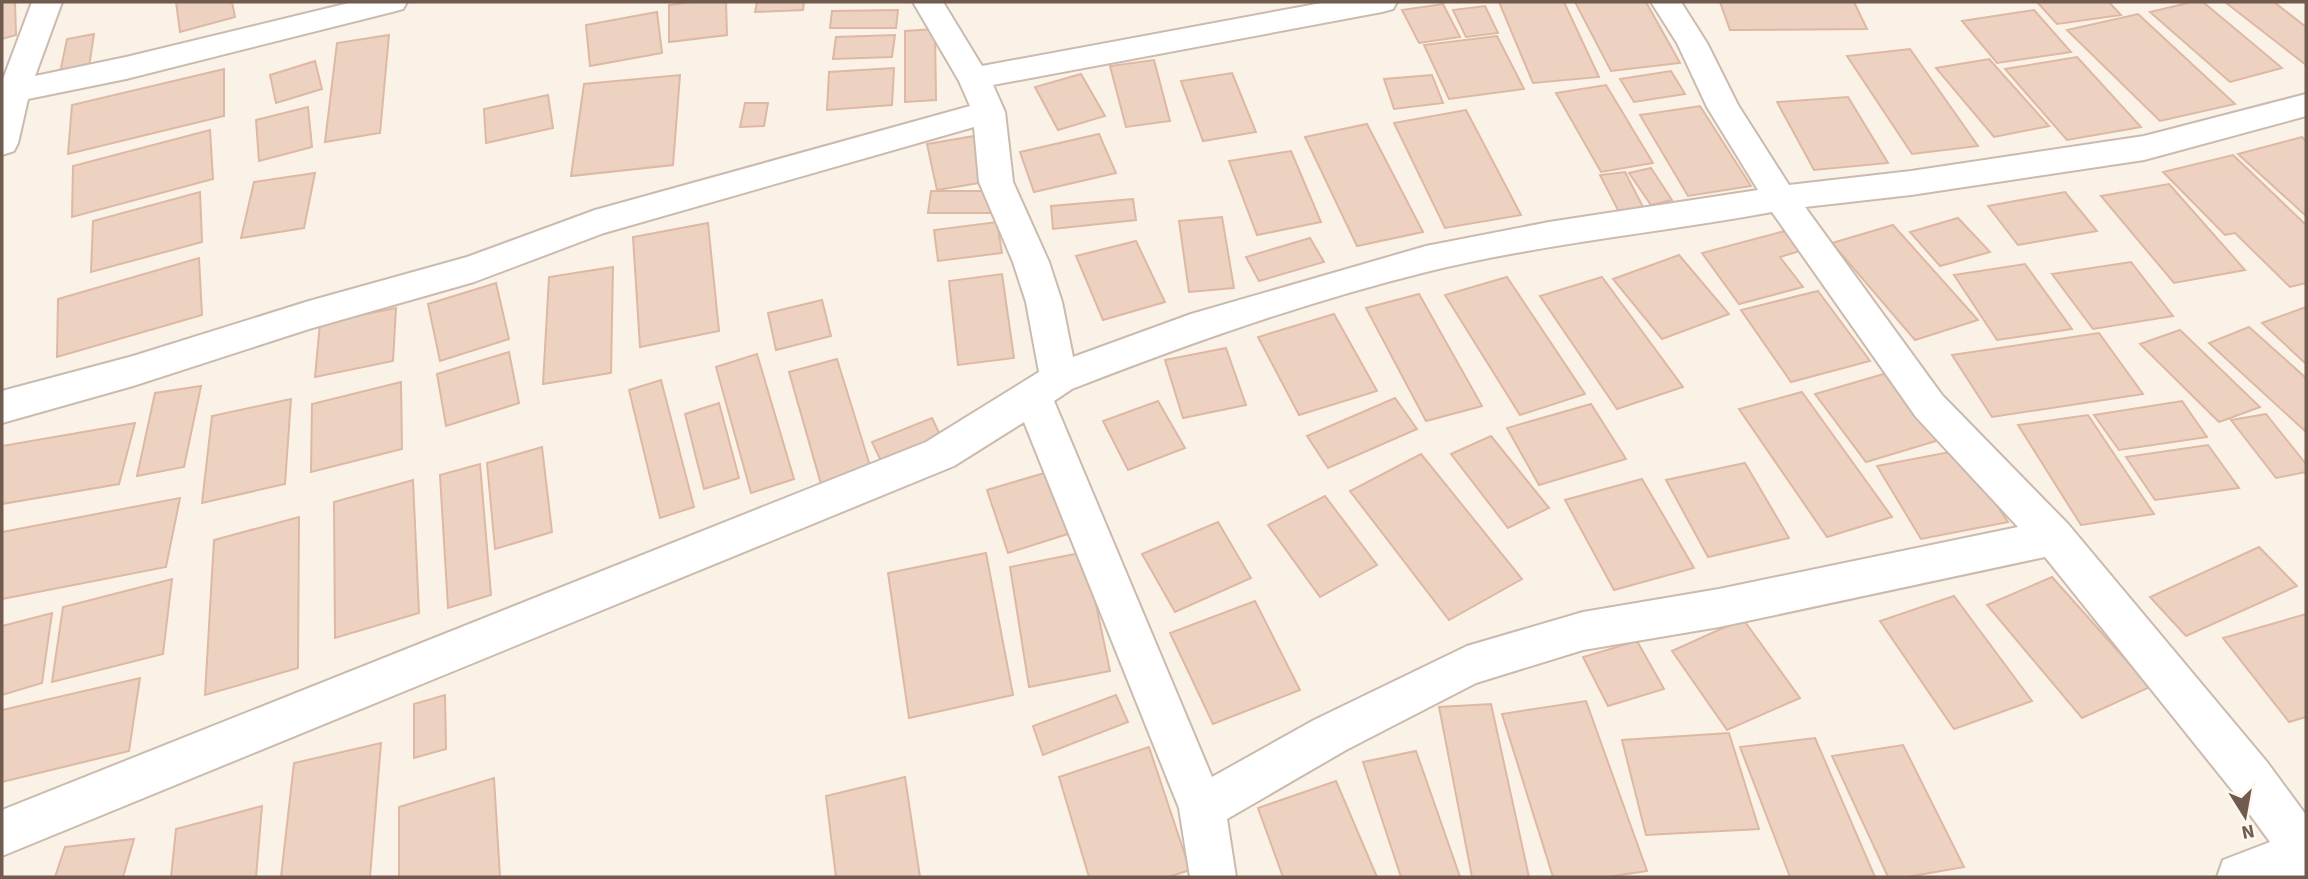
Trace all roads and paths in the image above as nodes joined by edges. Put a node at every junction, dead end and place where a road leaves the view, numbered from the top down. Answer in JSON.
{"nodes":[{"id":1,"x":47,"y":2,"type":"edge"},
{"id":2,"x":392,"y":2,"type":"edge"},
{"id":3,"x":928,"y":2,"type":"edge"},
{"id":4,"x":1382,"y":2,"type":"edge"},
{"id":5,"x":1666,"y":2,"type":"edge"},
{"id":6,"x":974,"y":78,"type":"junction"},
{"id":7,"x":14,"y":91,"type":"junction"},
{"id":8,"x":2306,"y":105,"type":"edge"},
{"id":9,"x":989,"y":112,"type":"junction"},
{"id":10,"x":2,"y":143,"type":"edge"},
{"id":11,"x":1780,"y":198,"type":"junction"},
{"id":12,"x":1045,"y":386,"type":"junction"},
{"id":13,"x":2,"y":407,"type":"edge"},
{"id":14,"x":2054,"y":537,"type":"junction"},
{"id":15,"x":1202,"y":808,"type":"junction"},
{"id":16,"x":2,"y":833,"type":"edge"},
{"id":17,"x":2306,"y":852,"type":"edge"},
{"id":18,"x":1213,"y":877,"type":"edge"},
{"id":19,"x":2240,"y":877,"type":"edge"}],
"edges":[{"from":1,"to":7,"type":"street"},
{"from":2,"to":7,"type":"street"},
{"from":3,"to":6,"type":"street"},
{"from":4,"to":6,"type":"street"},
{"from":5,"to":11,"type":"street"},
{"from":6,"to":9,"type":"street"},
{"from":7,"to":10,"type":"street"},
{"from":8,"to":11,"type":"street"},
{"from":9,"to":12,"type":"street"},
{"from":9,"to":13,"type":"street"},
{"from":11,"to":12,"type":"street"},
{"from":11,"to":14,"type":"street"},
{"from":12,"to":15,"type":"street"},
{"from":12,"to":16,"type":"street"},
{"from":14,"to":15,"type":"street"},
{"from":14,"to":17,"type":"street"},
{"from":15,"to":18,"type":"street"},
{"from":17,"to":19,"type":"street"}]}
